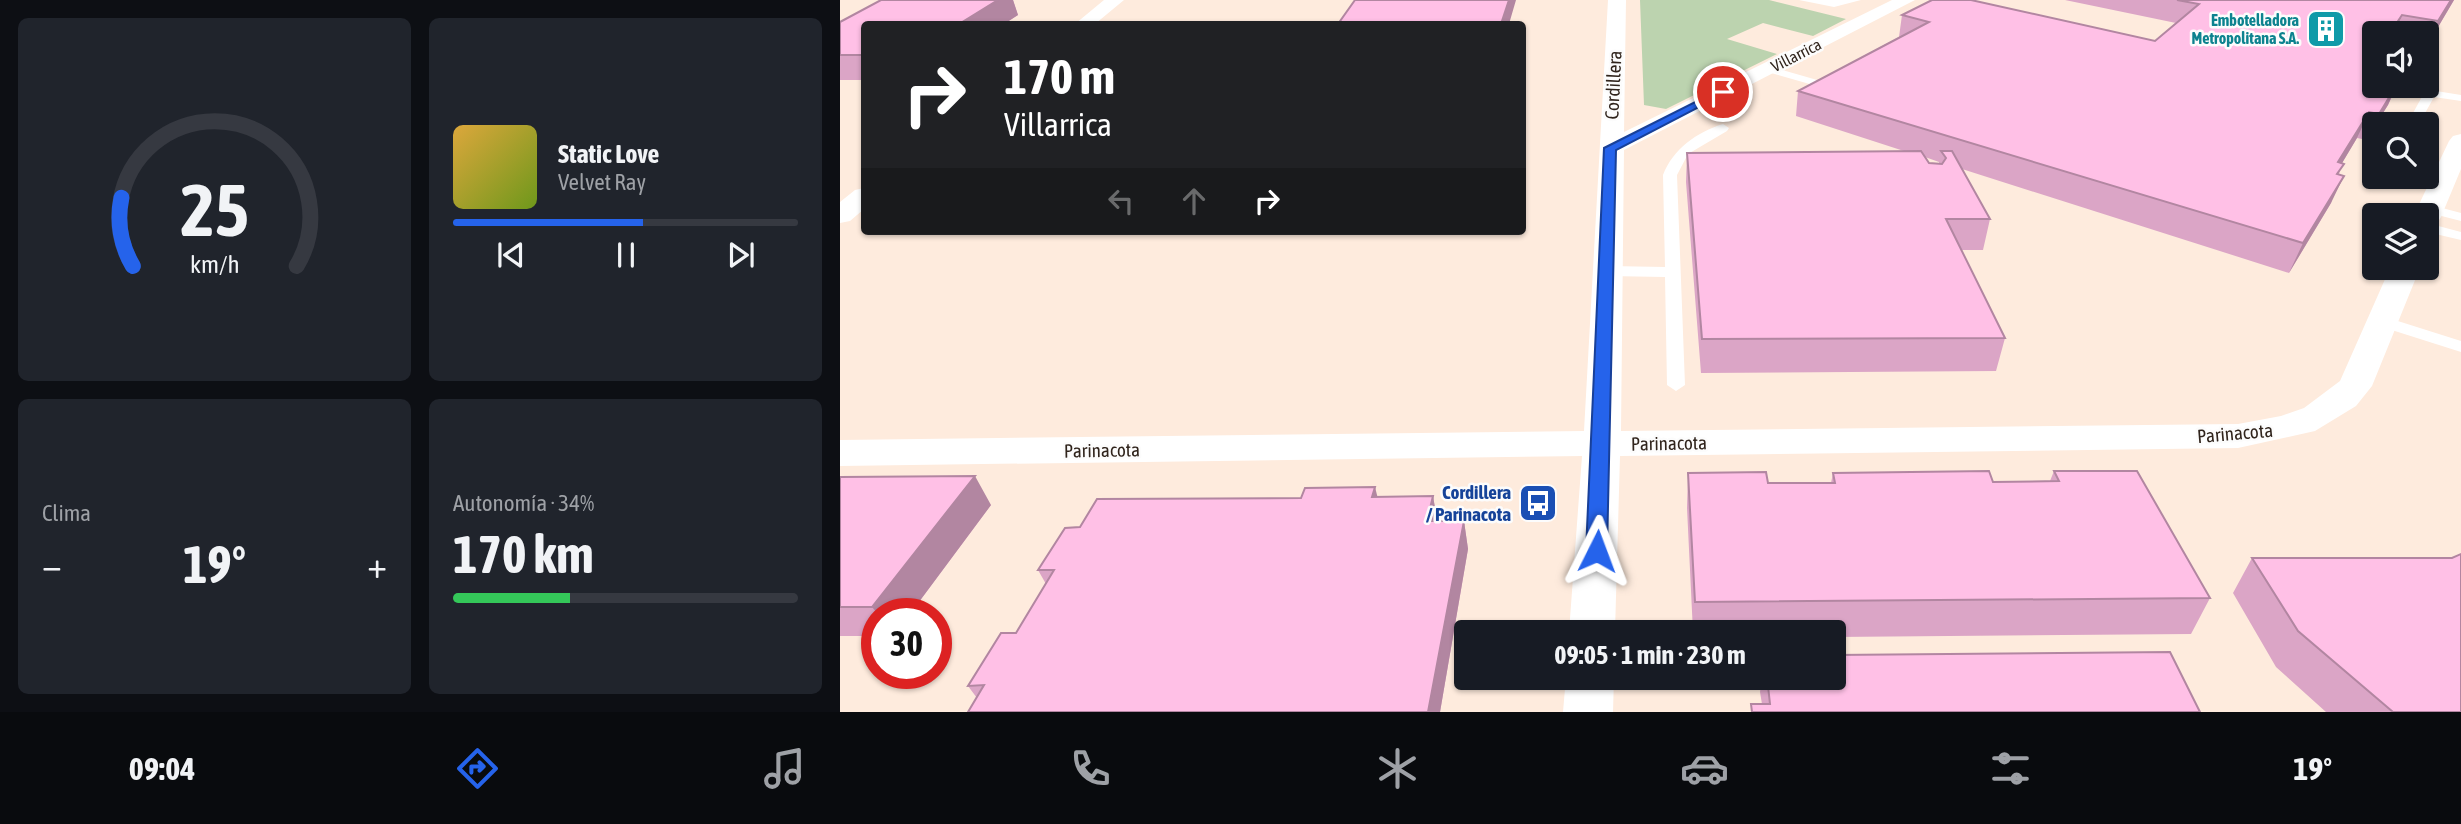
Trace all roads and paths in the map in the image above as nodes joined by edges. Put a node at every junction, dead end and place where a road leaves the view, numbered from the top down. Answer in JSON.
{"nodes":[{"id":1,"x":1115,"y":0,"type":"edge"},
{"id":2,"x":1617,"y":0,"type":"edge"},
{"id":3,"x":1804,"y":0,"type":"edge"},
{"id":4,"x":1856,"y":0,"type":"edge"},
{"id":5,"x":1906,"y":0,"type":"edge"},
{"id":6,"x":1088,"y":21,"type":"edge"},
{"id":7,"x":1768,"y":69,"type":"junction"},
{"id":8,"x":1822,"y":94,"type":"edge"},
{"id":9,"x":2461,"y":98,"type":"edge"},
{"id":10,"x":2420,"y":112,"type":"edge"},
{"id":11,"x":1723,"y":128,"type":"dead end"},
{"id":12,"x":2461,"y":141,"type":"edge"},
{"id":13,"x":1610,"y":148,"type":"junction"},
{"id":14,"x":861,"y":198,"type":"edge"},
{"id":15,"x":2434,"y":203,"type":"edge"},
{"id":16,"x":840,"y":215,"type":"edge"},
{"id":17,"x":2461,"y":217,"type":"edge"},
{"id":18,"x":2439,"y":218,"type":"edge"},
{"id":19,"x":2439,"y":224,"type":"edge"},
{"id":20,"x":2461,"y":236,"type":"edge"},
{"id":21,"x":1608,"y":271,"type":"junction"},
{"id":22,"x":1673,"y":272,"type":"junction"},
{"id":23,"x":2400,"y":280,"type":"edge"},
{"id":24,"x":2382,"y":321,"type":"junction"},
{"id":25,"x":2461,"y":346,"type":"edge"},
{"id":26,"x":1676,"y":385,"type":"dead end"},
{"id":27,"x":1602,"y":443,"type":"junction"},
{"id":28,"x":840,"y":453,"type":"edge"},
{"id":29,"x":1593,"y":620,"type":"edge"},
{"id":30,"x":1589,"y":690,"type":"edge"},
{"id":31,"x":1588,"y":712,"type":"edge"}],
"edges":[{"from":1,"to":6,"type":"street"},
{"from":2,"to":13,"type":"street","name":"Cordillera"},
{"from":3,"to":4,"type":"lane"},
{"from":5,"to":7,"type":"street","name":"Villarrica"},
{"from":7,"to":8,"type":"lane"},
{"from":7,"to":13,"type":"street","name":"Villarrica"},
{"from":9,"to":10,"type":"lane"},
{"from":11,"to":22,"type":"lane"},
{"from":12,"to":15,"type":"street"},
{"from":13,"to":21,"type":"street","name":"Cordillera"},
{"from":14,"to":16,"type":"street"},
{"from":17,"to":18,"type":"lane"},
{"from":19,"to":20,"type":"lane"},
{"from":21,"to":22,"type":"lane"},
{"from":21,"to":27,"type":"street","name":"Cordillera"},
{"from":22,"to":26,"type":"lane"},
{"from":23,"to":24,"type":"street","name":"Parinacota"},
{"from":24,"to":25,"type":"lane"},
{"from":24,"to":27,"type":"street","name":"Parinacota"},
{"from":27,"to":28,"type":"street","name":"Parinacota"},
{"from":27,"to":29,"type":"street","name":"Cordillera"},
{"from":30,"to":31,"type":"street"}]}
